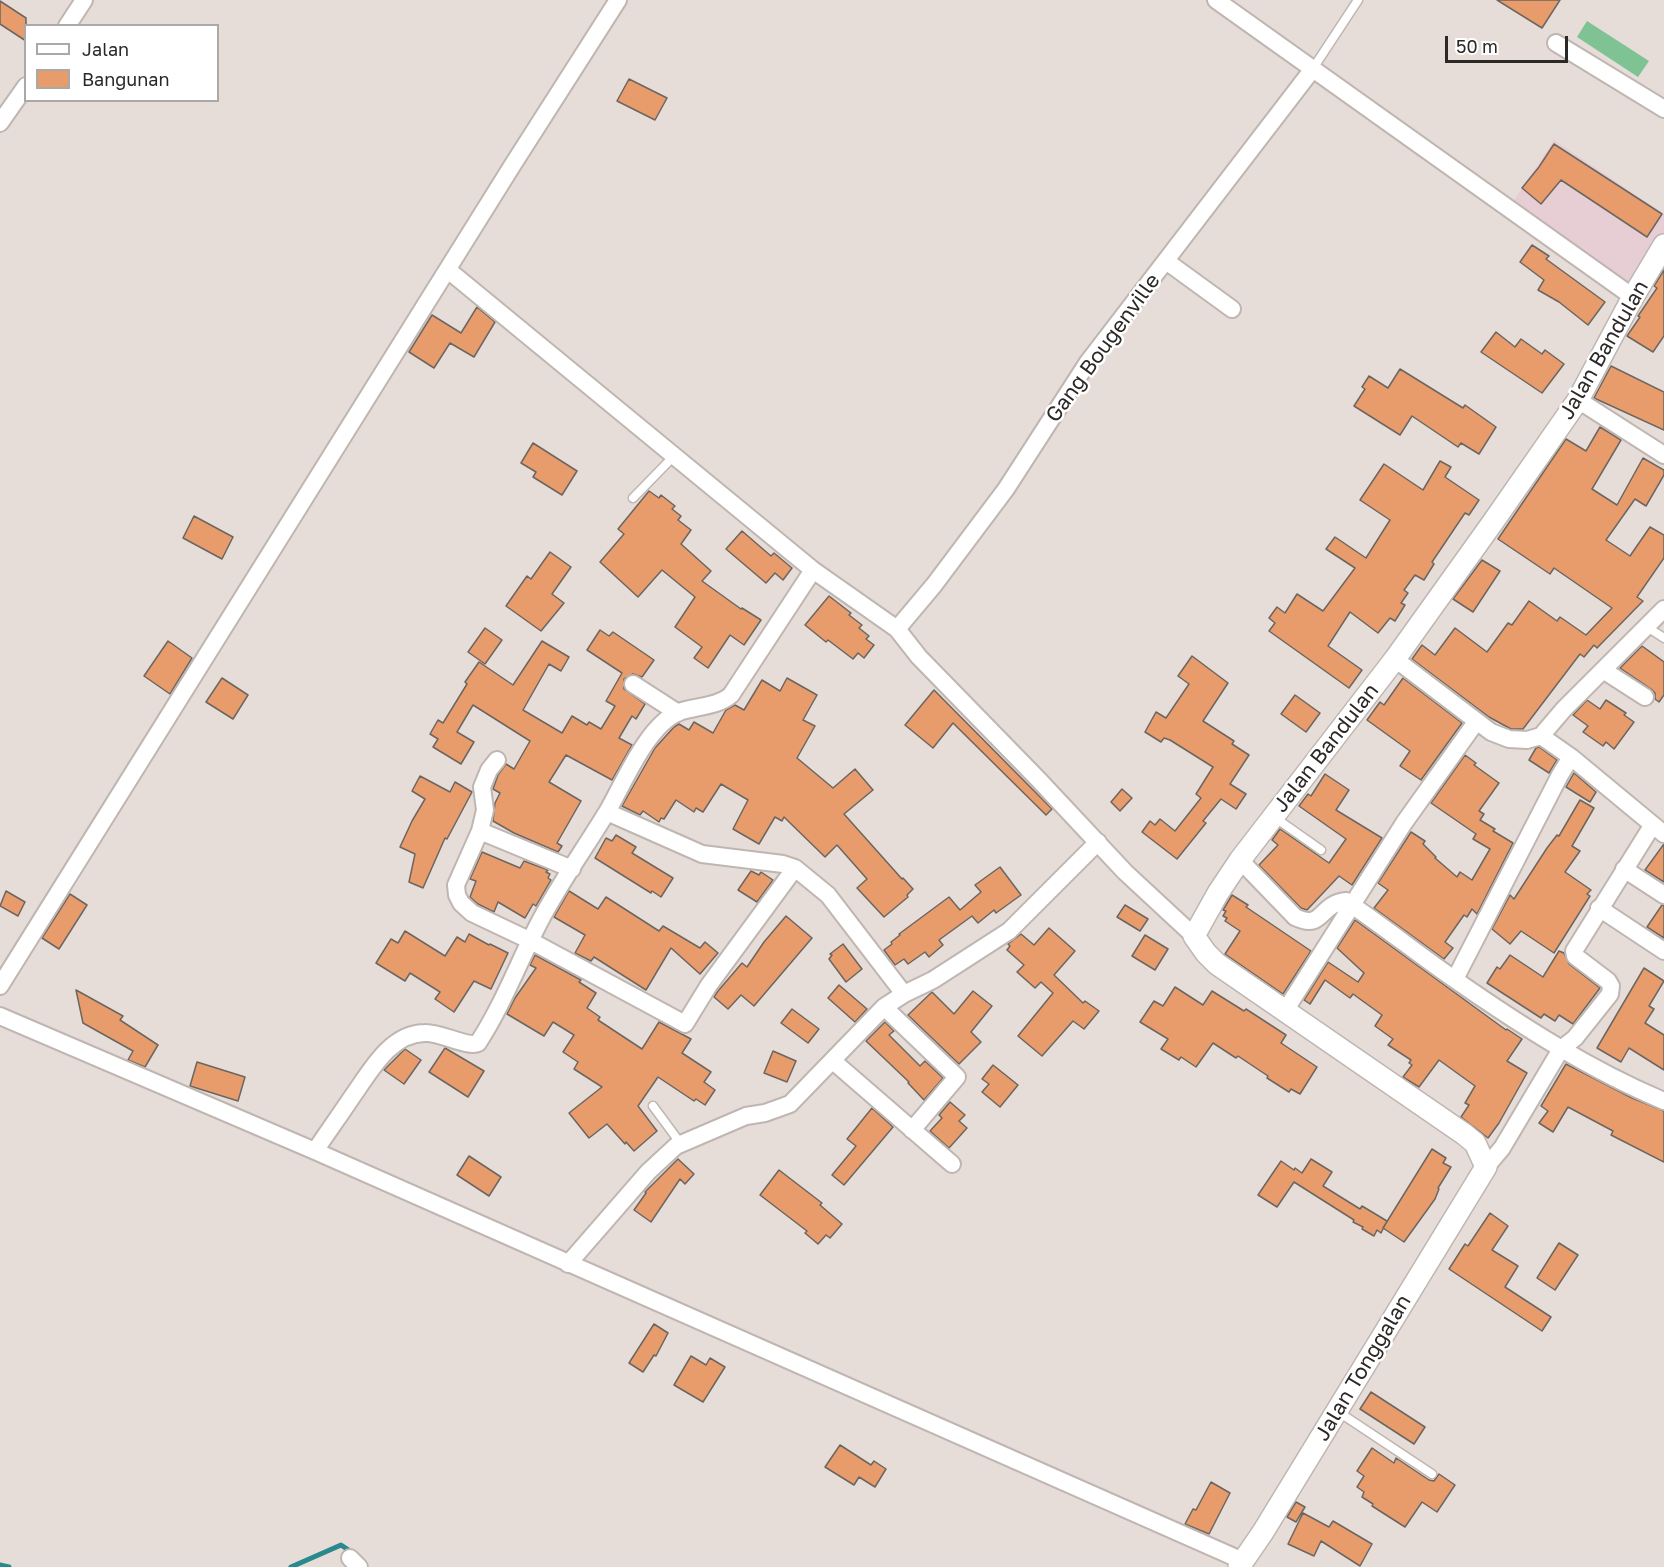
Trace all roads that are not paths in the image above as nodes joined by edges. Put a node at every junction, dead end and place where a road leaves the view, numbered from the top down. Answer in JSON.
{"nodes":[{"id":1,"x":84,"y":0,"type":"edge"},
{"id":2,"x":618,"y":0,"type":"edge"},
{"id":3,"x":1216,"y":0,"type":"edge"},
{"id":4,"x":1358,"y":0,"type":"edge"},
{"id":5,"x":68,"y":24,"type":"edge"},
{"id":6,"x":1556,"y":42,"type":"dead end"},
{"id":7,"x":1312,"y":70,"type":"junction"},
{"id":8,"x":24,"y":89,"type":"edge"},
{"id":9,"x":1664,"y":109,"type":"edge"},
{"id":10,"x":0,"y":123,"type":"edge"},
{"id":11,"x":1664,"y":245,"type":"edge"},
{"id":12,"x":1166,"y":261,"type":"junction"},
{"id":13,"x":448,"y":270,"type":"junction"},
{"id":14,"x":1633,"y":297,"type":"junction"},
{"id":15,"x":1232,"y":309,"type":"dead end"},
{"id":16,"x":1578,"y":400,"type":"junction"},
{"id":17,"x":1664,"y":454,"type":"edge"},
{"id":18,"x":674,"y":456,"type":"junction"},
{"id":19,"x":633,"y":498,"type":"dead end"},
{"id":20,"x":813,"y":570,"type":"junction"},
{"id":21,"x":1664,"y":609,"type":"edge"},
{"id":22,"x":1647,"y":627,"type":"junction"},
{"id":23,"x":897,"y":629,"type":"junction"},
{"id":24,"x":1664,"y":638,"type":"edge"},
{"id":25,"x":1395,"y":659,"type":"junction"},
{"id":26,"x":1603,"y":670,"type":"junction"},
{"id":27,"x":633,"y":684,"type":"dead end"},
{"id":28,"x":1645,"y":697,"type":"dead end"},
{"id":29,"x":678,"y":713,"type":"junction"},
{"id":30,"x":1476,"y":722,"type":"junction"},
{"id":31,"x":1541,"y":736,"type":"junction"},
{"id":32,"x":1571,"y":758,"type":"junction"},
{"id":33,"x":497,"y":760,"type":"dead end"},
{"id":34,"x":608,"y":812,"type":"junction"},
{"id":35,"x":1273,"y":816,"type":"junction"},
{"id":36,"x":1658,"y":830,"type":"edge"},
{"id":37,"x":480,"y":831,"type":"junction"},
{"id":38,"x":1098,"y":843,"type":"junction"},
{"id":39,"x":1321,"y":850,"type":"dead end"},
{"id":40,"x":1240,"y":860,"type":"junction"},
{"id":41,"x":795,"y":868,"type":"junction"},
{"id":42,"x":572,"y":869,"type":"junction"},
{"id":43,"x":1624,"y":869,"type":"junction"},
{"id":44,"x":1664,"y":895,"type":"edge"},
{"id":45,"x":1352,"y":905,"type":"junction"},
{"id":46,"x":1599,"y":908,"type":"junction"},
{"id":47,"x":1194,"y":936,"type":"junction"},
{"id":48,"x":531,"y":940,"type":"junction"},
{"id":49,"x":1664,"y":951,"type":"edge"},
{"id":50,"x":1455,"y":979,"type":"junction"},
{"id":51,"x":0,"y":986,"type":"edge"},
{"id":52,"x":904,"y":994,"type":"junction"},
{"id":53,"x":884,"y":1007,"type":"junction"},
{"id":54,"x":1286,"y":1011,"type":"junction"},
{"id":55,"x":0,"y":1016,"type":"edge"},
{"id":56,"x":1561,"y":1049,"type":"junction"},
{"id":57,"x":833,"y":1061,"type":"junction"},
{"id":58,"x":1664,"y":1101,"type":"edge"},
{"id":59,"x":653,"y":1106,"type":"dead end"},
{"id":60,"x":912,"y":1130,"type":"junction"},
{"id":61,"x":681,"y":1144,"type":"junction"},
{"id":62,"x":315,"y":1151,"type":"junction"},
{"id":63,"x":952,"y":1164,"type":"dead end"},
{"id":64,"x":1486,"y":1167,"type":"junction"},
{"id":65,"x":568,"y":1264,"type":"junction"},
{"id":66,"x":1337,"y":1411,"type":"junction"},
{"id":67,"x":1432,"y":1474,"type":"dead end"},
{"id":68,"x":1241,"y":1564,"type":"edge"}],
"edges":[{"from":1,"to":5,"type":"street"},
{"from":2,"to":13,"type":"street"},
{"from":3,"to":7,"type":"street"},
{"from":4,"to":7,"type":"lane"},
{"from":6,"to":9,"type":"street"},
{"from":7,"to":12,"type":"street","name":"Gang Bougenville"},
{"from":7,"to":14,"type":"street"},
{"from":8,"to":10,"type":"street"},
{"from":11,"to":14,"type":"street","name":"Jalan Bandulan"},
{"from":12,"to":15,"type":"street"},
{"from":12,"to":23,"type":"street","name":"Gang Bougenville"},
{"from":13,"to":18,"type":"street"},
{"from":13,"to":51,"type":"street"},
{"from":14,"to":16,"type":"street","name":"Jalan Bandulan"},
{"from":16,"to":17,"type":"street"},
{"from":16,"to":25,"type":"street","name":"Jalan Bandulan"},
{"from":18,"to":19,"type":"lane"},
{"from":18,"to":20,"type":"street"},
{"from":20,"to":23,"type":"street"},
{"from":20,"to":29,"type":"street"},
{"from":21,"to":22,"type":"street"},
{"from":22,"to":24,"type":"lane"},
{"from":22,"to":26,"type":"street"},
{"from":23,"to":38,"type":"street"},
{"from":25,"to":30,"type":"street"},
{"from":25,"to":35,"type":"street","name":"Jalan Bandulan"},
{"from":26,"to":28,"type":"street"},
{"from":26,"to":31,"type":"street"},
{"from":27,"to":29,"type":"street"},
{"from":29,"to":34,"type":"street"},
{"from":30,"to":31,"type":"street"},
{"from":30,"to":45,"type":"street"},
{"from":31,"to":32,"type":"street"},
{"from":32,"to":36,"type":"street"},
{"from":32,"to":50,"type":"street"},
{"from":33,"to":37,"type":"street"},
{"from":34,"to":41,"type":"street"},
{"from":34,"to":42,"type":"street"},
{"from":35,"to":39,"type":"lane"},
{"from":35,"to":40,"type":"street","name":"Jalan Bandulan"},
{"from":36,"to":43,"type":"street"},
{"from":37,"to":42,"type":"street"},
{"from":37,"to":48,"type":"street"},
{"from":38,"to":47,"type":"street"},
{"from":38,"to":52,"type":"street"},
{"from":40,"to":45,"type":"street"},
{"from":40,"to":47,"type":"street","name":"Jalan Bandulan"},
{"from":41,"to":48,"type":"street"},
{"from":41,"to":52,"type":"street"},
{"from":42,"to":48,"type":"street"},
{"from":43,"to":44,"type":"street"},
{"from":43,"to":46,"type":"street"},
{"from":45,"to":50,"type":"street"},
{"from":45,"to":54,"type":"street"},
{"from":46,"to":49,"type":"street"},
{"from":46,"to":56,"type":"street"},
{"from":47,"to":54,"type":"street"},
{"from":48,"to":62,"type":"street"},
{"from":50,"to":56,"type":"street"},
{"from":52,"to":53,"type":"street"},
{"from":53,"to":57,"type":"street"},
{"from":53,"to":60,"type":"street"},
{"from":54,"to":64,"type":"street"},
{"from":55,"to":62,"type":"street"},
{"from":56,"to":58,"type":"street"},
{"from":56,"to":64,"type":"street"},
{"from":57,"to":60,"type":"street"},
{"from":57,"to":61,"type":"street"},
{"from":59,"to":61,"type":"lane"},
{"from":60,"to":63,"type":"street"},
{"from":61,"to":65,"type":"street"},
{"from":62,"to":65,"type":"street"},
{"from":64,"to":66,"type":"street","name":"Jalan Tonggalan"},
{"from":65,"to":68,"type":"street"},
{"from":66,"to":67,"type":"lane"},
{"from":66,"to":68,"type":"street","name":"Jalan Tonggalan"}]}
